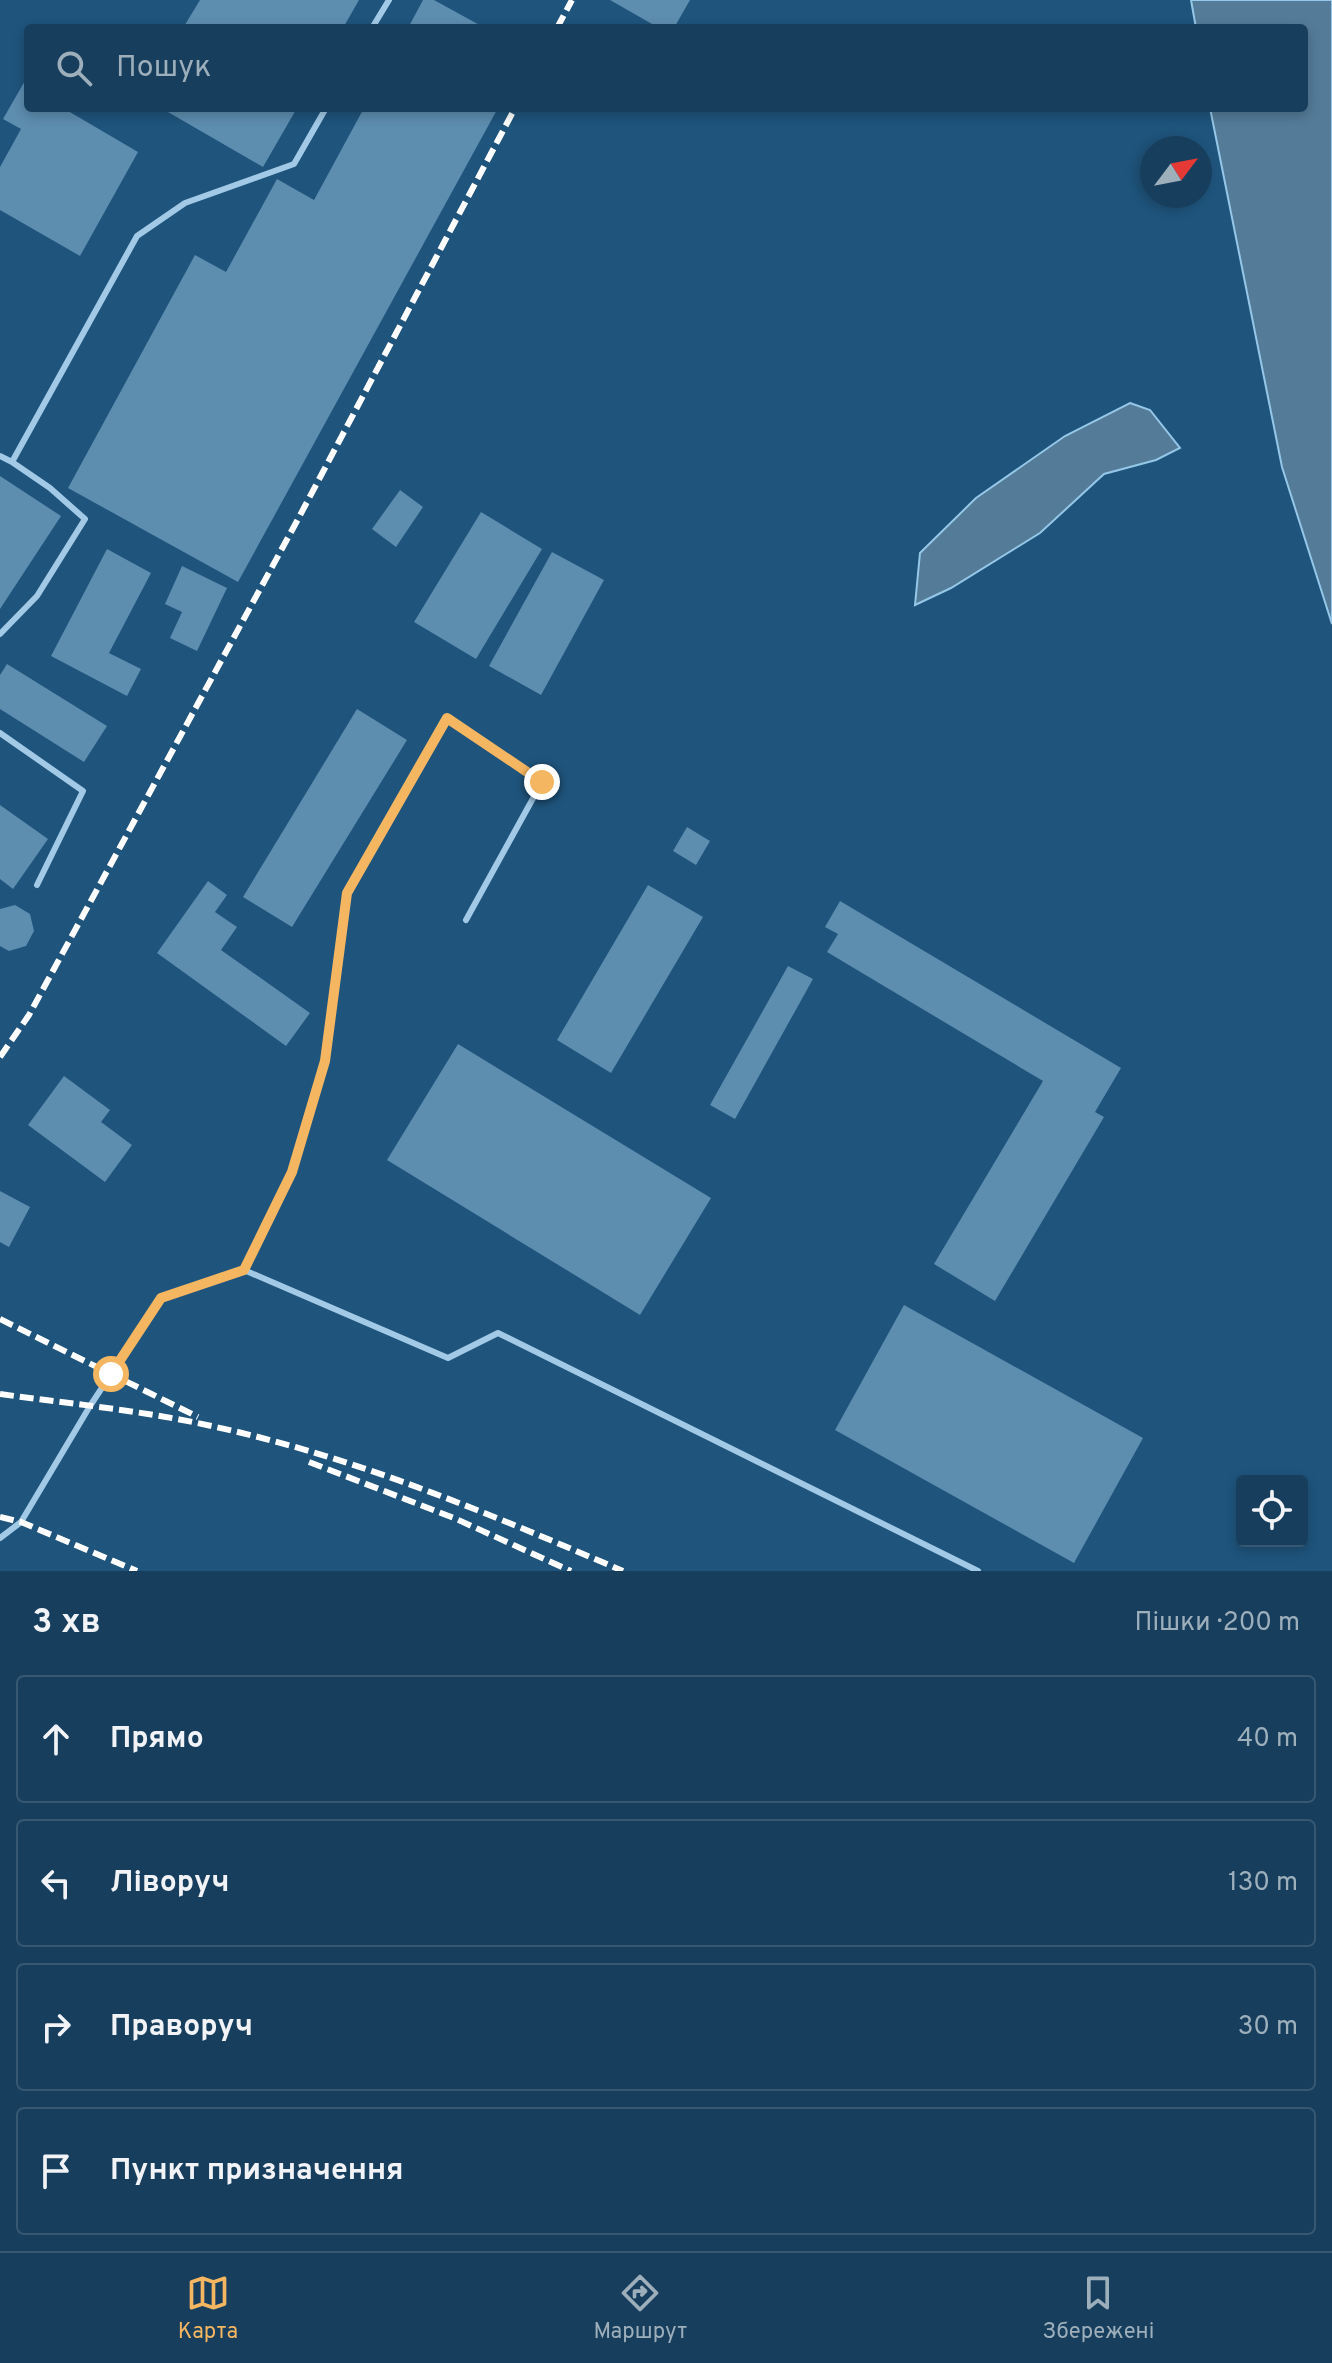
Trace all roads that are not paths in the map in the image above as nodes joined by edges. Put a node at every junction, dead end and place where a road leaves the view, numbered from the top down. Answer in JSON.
{"nodes":[{"id":1,"x":389,"y":0,"type":"edge"},
{"id":2,"x":374,"y":24,"type":"edge"},
{"id":3,"x":324,"y":112,"type":"edge"},
{"id":4,"x":0,"y":456,"type":"edge"},
{"id":5,"x":12,"y":462,"type":"junction"},
{"id":6,"x":0,"y":634,"type":"edge"},
{"id":7,"x":0,"y":733,"type":"edge"},
{"id":8,"x":37,"y":885,"type":"dead end"},
{"id":9,"x":466,"y":920,"type":"dead end"},
{"id":10,"x":244,"y":1270,"type":"junction"},
{"id":11,"x":0,"y":1538,"type":"edge"},
{"id":12,"x":978,"y":1571,"type":"edge"}],
"edges":[{"from":1,"to":2,"type":"lane"},
{"from":3,"to":5,"type":"lane"},
{"from":4,"to":5,"type":"lane"},
{"from":5,"to":6,"type":"lane"},
{"from":7,"to":8,"type":"lane"},
{"from":9,"to":10,"type":"lane"},
{"from":10,"to":11,"type":"lane"},
{"from":10,"to":12,"type":"lane"}]}
